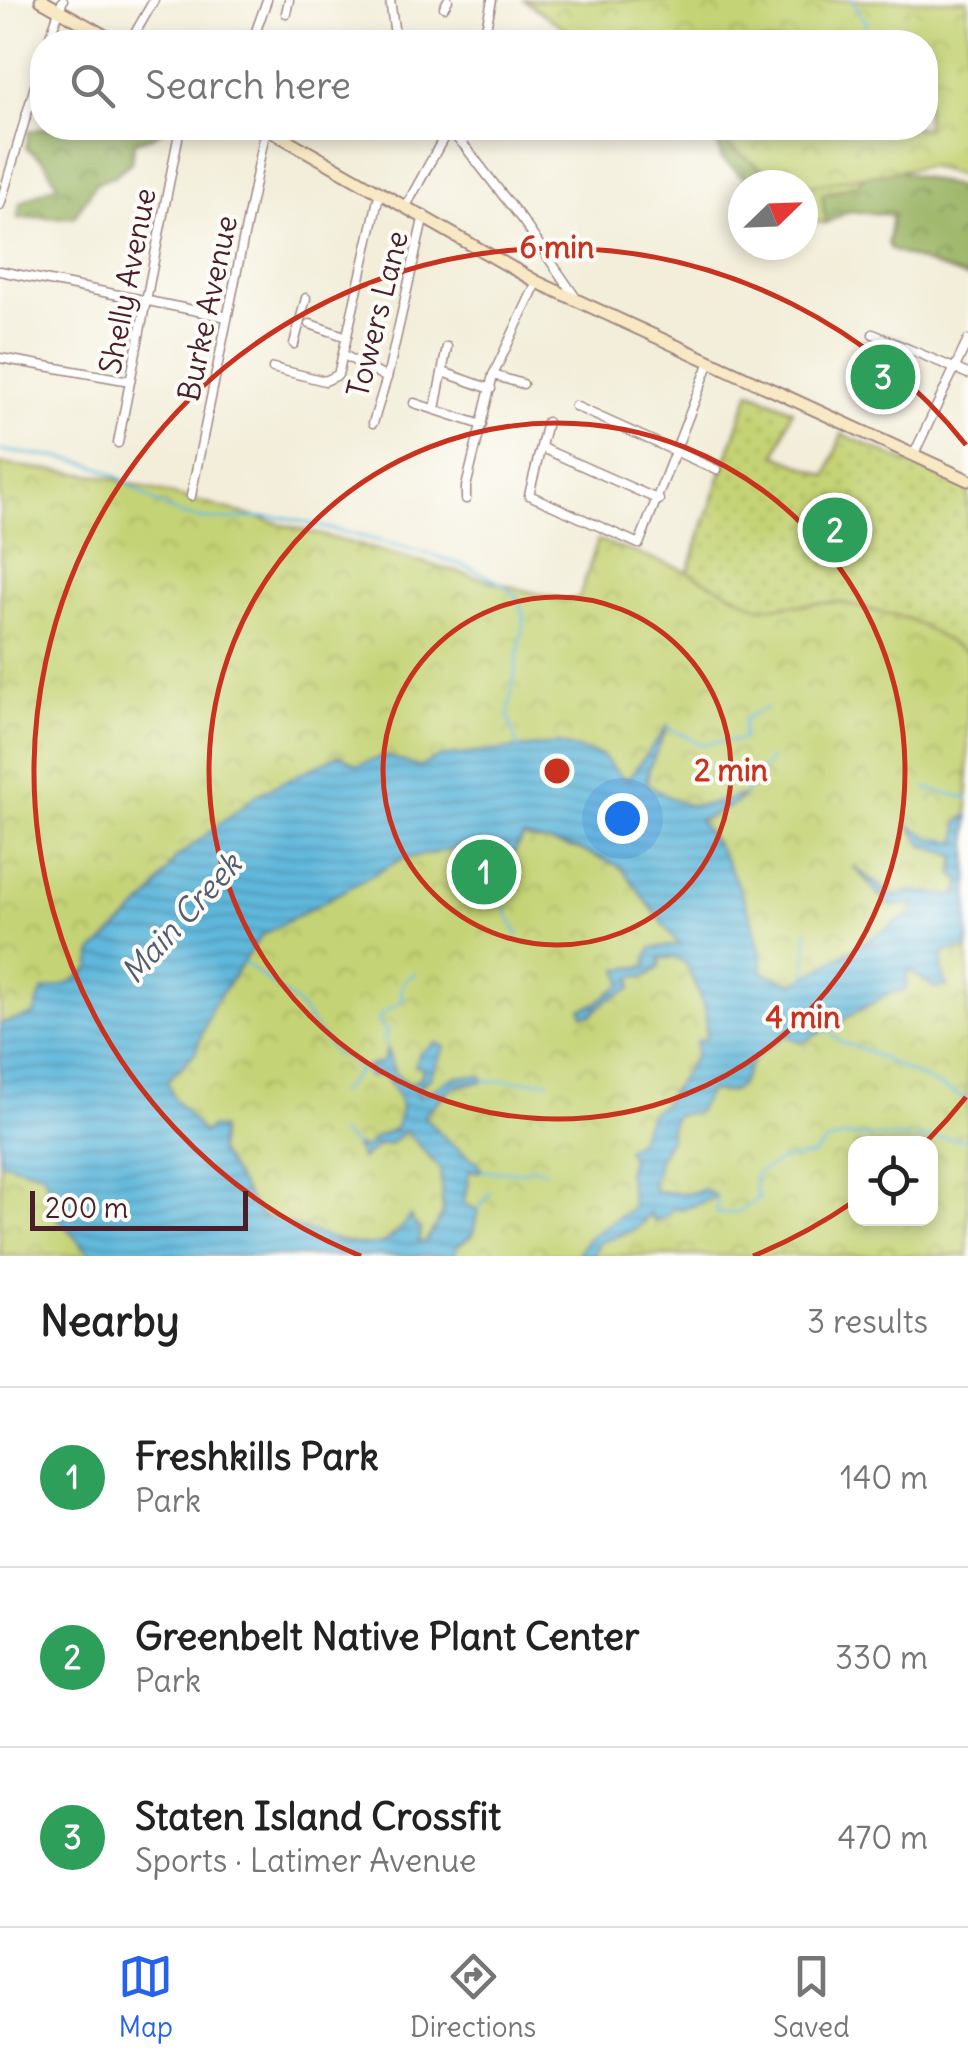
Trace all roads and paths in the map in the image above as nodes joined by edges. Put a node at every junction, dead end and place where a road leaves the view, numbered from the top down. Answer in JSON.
{"nodes":[{"id":1,"x":41,"y":0,"type":"edge"},
{"id":2,"x":154,"y":0,"type":"edge"},
{"id":3,"x":267,"y":0,"type":"edge"},
{"id":4,"x":289,"y":0,"type":"edge"},
{"id":5,"x":390,"y":0,"type":"edge"},
{"id":6,"x":492,"y":0,"type":"edge"},
{"id":7,"x":61,"y":5,"type":"edge"},
{"id":8,"x":286,"y":13,"type":"dead end"},
{"id":9,"x":52,"y":30,"type":"edge"},
{"id":10,"x":98,"y":30,"type":"edge"},
{"id":11,"x":137,"y":30,"type":"edge"},
{"id":12,"x":256,"y":30,"type":"edge"},
{"id":13,"x":394,"y":30,"type":"edge"},
{"id":14,"x":486,"y":30,"type":"edge"},
{"id":15,"x":30,"y":103,"type":"edge"},
{"id":16,"x":178,"y":140,"type":"edge"},
{"id":17,"x":264,"y":140,"type":"edge"},
{"id":18,"x":288,"y":140,"type":"edge"},
{"id":19,"x":441,"y":140,"type":"edge"},
{"id":20,"x":459,"y":140,"type":"edge"},
{"id":21,"x":464,"y":140,"type":"edge"},
{"id":22,"x":463,"y":144,"type":"junction"},
{"id":23,"x":380,"y":191,"type":"junction"},
{"id":24,"x":0,"y":206,"type":"edge"},
{"id":25,"x":406,"y":206,"type":"junction"},
{"id":26,"x":424,"y":215,"type":"junction"},
{"id":27,"x":0,"y":271,"type":"edge"},
{"id":28,"x":537,"y":282,"type":"junction"},
{"id":29,"x":306,"y":298,"type":"dead end"},
{"id":30,"x":146,"y":301,"type":"junction"},
{"id":31,"x":579,"y":303,"type":"junction"},
{"id":32,"x":301,"y":315,"type":"junction"},
{"id":33,"x":227,"y":317,"type":"junction"},
{"id":34,"x":310,"y":324,"type":"junction"},
{"id":35,"x":298,"y":328,"type":"junction"},
{"id":36,"x":873,"y":334,"type":"dead end"},
{"id":37,"x":347,"y":337,"type":"junction"},
{"id":38,"x":968,"y":340,"type":"edge"},
{"id":39,"x":294,"y":344,"type":"dead end"},
{"id":40,"x":447,"y":348,"type":"dead end"},
{"id":41,"x":344,"y":355,"type":"junction"},
{"id":42,"x":0,"y":358,"type":"edge"},
{"id":43,"x":710,"y":364,"type":"junction"},
{"id":44,"x":273,"y":368,"type":"dead end"},
{"id":45,"x":955,"y":368,"type":"junction"},
{"id":46,"x":442,"y":372,"type":"junction"},
{"id":47,"x":968,"y":374,"type":"edge"},
{"id":48,"x":492,"y":376,"type":"junction"},
{"id":49,"x":386,"y":378,"type":"junction"},
{"id":50,"x":130,"y":381,"type":"junction"},
{"id":51,"x":523,"y":384,"type":"dead end"},
{"id":52,"x":490,"y":388,"type":"junction"},
{"id":53,"x":414,"y":404,"type":"dead end"},
{"id":54,"x":575,"y":406,"type":"dead end"},
{"id":55,"x":435,"y":409,"type":"junction"},
{"id":56,"x":548,"y":422,"type":"dead end"},
{"id":57,"x":373,"y":423,"type":"dead end"},
{"id":58,"x":482,"y":425,"type":"junction"},
{"id":59,"x":118,"y":443,"type":"dead end"},
{"id":60,"x":542,"y":448,"type":"junction"},
{"id":61,"x":677,"y":450,"type":"junction"},
{"id":62,"x":914,"y":456,"type":"junction"},
{"id":63,"x":717,"y":470,"type":"dead end"},
{"id":64,"x":968,"y":480,"type":"edge"},
{"id":65,"x":191,"y":496,"type":"dead end"},
{"id":66,"x":466,"y":499,"type":"dead end"},
{"id":67,"x":658,"y":500,"type":"junction"}],
"edges":[{"from":1,"to":7,"type":"main road"},
{"from":2,"to":11,"type":"street"},
{"from":3,"to":12,"type":"street"},
{"from":4,"to":8,"type":"street"},
{"from":5,"to":13,"type":"street"},
{"from":6,"to":14,"type":"street"},
{"from":7,"to":9,"type":"street"},
{"from":7,"to":10,"type":"main road"},
{"from":15,"to":24,"type":"street"},
{"from":16,"to":30,"type":"street","name":"Shelly Avenue"},
{"from":17,"to":33,"type":"street","name":"Burke Avenue"},
{"from":18,"to":23,"type":"main road"},
{"from":19,"to":25,"type":"street"},
{"from":20,"to":22,"type":"street"},
{"from":21,"to":22,"type":"street"},
{"from":22,"to":31,"type":"street"},
{"from":23,"to":25,"type":"main road"},
{"from":23,"to":37,"type":"street"},
{"from":25,"to":26,"type":"main road"},
{"from":26,"to":28,"type":"main road"},
{"from":26,"to":49,"type":"street","name":"Towers Lane"},
{"from":27,"to":30,"type":"street"},
{"from":28,"to":31,"type":"main road"},
{"from":28,"to":48,"type":"street"},
{"from":29,"to":32,"type":"street"},
{"from":30,"to":33,"type":"street"},
{"from":30,"to":50,"type":"street","name":"Shelly Avenue"},
{"from":31,"to":43,"type":"main road"},
{"from":32,"to":34,"type":"street"},
{"from":32,"to":35,"type":"street"},
{"from":33,"to":65,"type":"street","name":"Burke Avenue"},
{"from":34,"to":35,"type":"street"},
{"from":34,"to":37,"type":"street"},
{"from":35,"to":39,"type":"street"},
{"from":36,"to":45,"type":"street"},
{"from":37,"to":41,"type":"street"},
{"from":38,"to":45,"type":"street"},
{"from":40,"to":46,"type":"street"},
{"from":41,"to":44,"type":"street"},
{"from":41,"to":49,"type":"street"},
{"from":42,"to":50,"type":"street"},
{"from":43,"to":61,"type":"street"},
{"from":43,"to":62,"type":"main road"},
{"from":45,"to":47,"type":"street"},
{"from":45,"to":62,"type":"street"},
{"from":46,"to":52,"type":"street"},
{"from":46,"to":55,"type":"street"},
{"from":48,"to":51,"type":"street"},
{"from":48,"to":52,"type":"street"},
{"from":49,"to":57,"type":"street","name":"Towers Lane"},
{"from":50,"to":59,"type":"street","name":"Shelly Avenue"},
{"from":52,"to":58,"type":"street"},
{"from":53,"to":55,"type":"street"},
{"from":54,"to":61,"type":"street"},
{"from":55,"to":58,"type":"street"},
{"from":56,"to":60,"type":"street"},
{"from":58,"to":66,"type":"street"},
{"from":60,"to":67,"type":"street"},
{"from":60,"to":67,"type":"street"},
{"from":61,"to":63,"type":"street"},
{"from":61,"to":67,"type":"street"},
{"from":62,"to":64,"type":"main road"}]}
